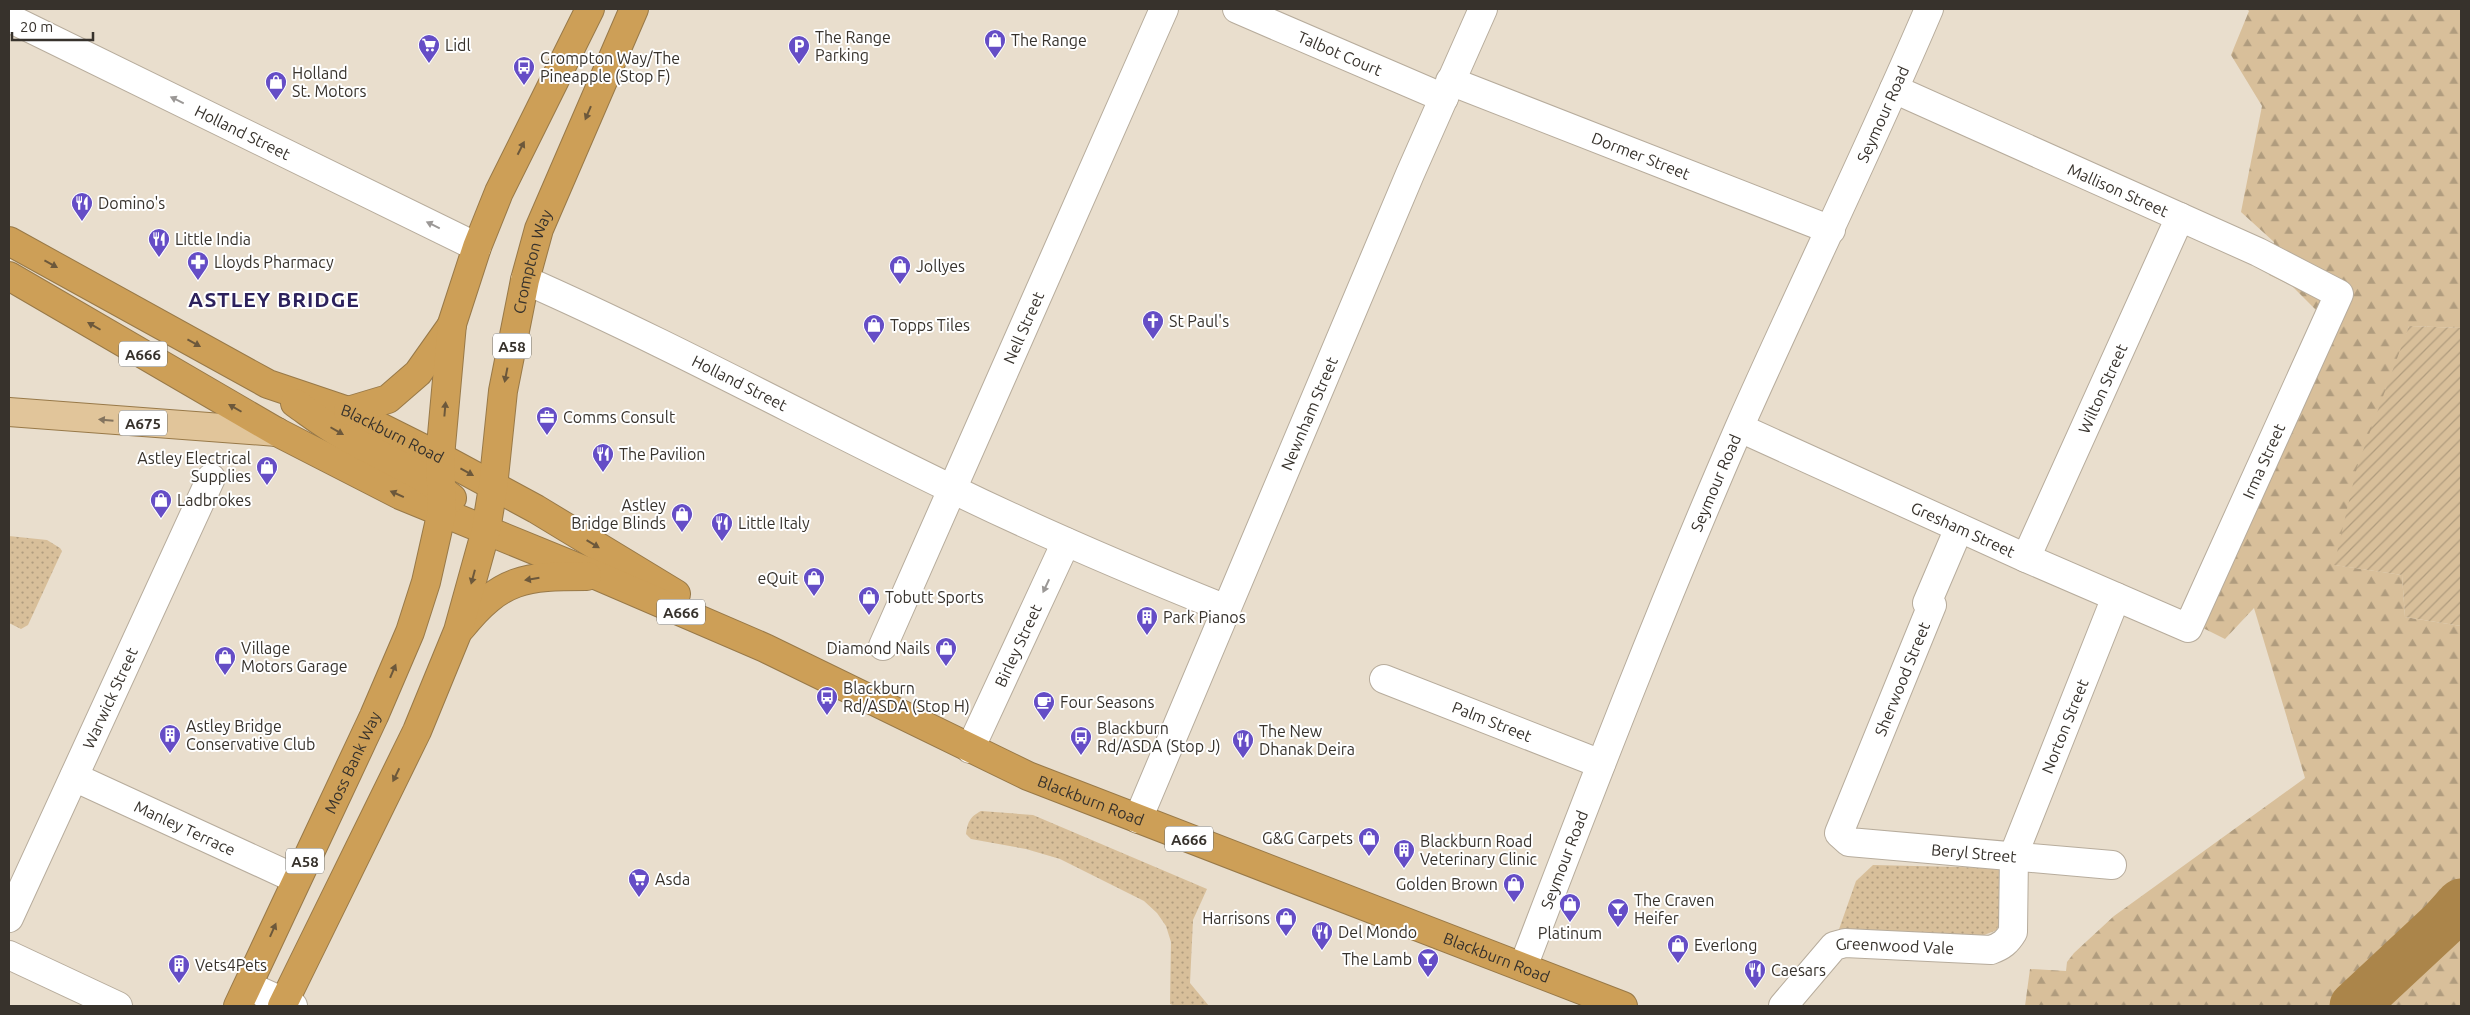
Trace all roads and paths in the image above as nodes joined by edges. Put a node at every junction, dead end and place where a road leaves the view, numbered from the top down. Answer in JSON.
{"nodes":[{"id":1,"x":590,"y":9,"type":"edge"},
{"id":2,"x":634,"y":9,"type":"edge"},
{"id":3,"x":1164,"y":9,"type":"edge"},
{"id":4,"x":1237,"y":9,"type":"edge"},
{"id":5,"x":1484,"y":9,"type":"edge"},
{"id":6,"x":1929,"y":9,"type":"edge"},
{"id":7,"x":9,"y":18,"type":"edge"},
{"id":8,"x":1894,"y":89,"type":"junction"},
{"id":9,"x":1447,"y":90,"type":"junction"},
{"id":10,"x":2180,"y":217,"type":"junction"},
{"id":11,"x":1831,"y":230,"type":"junction"},
{"id":12,"x":9,"y":241,"type":"edge"},
{"id":13,"x":477,"y":247,"type":"junction"},
{"id":14,"x":9,"y":276,"type":"edge"},
{"id":15,"x":525,"y":280,"type":"junction"},
{"id":16,"x":2339,"y":294,"type":"joint"},
{"id":17,"x":452,"y":324,"type":"junction"},
{"id":18,"x":268,"y":384,"type":"junction"},
{"id":19,"x":348,"y":411,"type":"junction"},
{"id":20,"x":9,"y":412,"type":"edge"},
{"id":21,"x":1740,"y":428,"type":"junction"},
{"id":22,"x":277,"y":432,"type":"junction"},
{"id":23,"x":440,"y":457,"type":"junction"},
{"id":24,"x":211,"y":478,"type":"dead end"},
{"id":25,"x":493,"y":487,"type":"junction"},
{"id":26,"x":952,"y":489,"type":"junction"},
{"id":27,"x":442,"y":500,"type":"junction"},
{"id":28,"x":1959,"y":528,"type":"junction"},
{"id":29,"x":486,"y":530,"type":"junction"},
{"id":30,"x":1066,"y":542,"type":"junction"},
{"id":31,"x":2026,"y":558,"type":"junction"},
{"id":32,"x":598,"y":576,"type":"junction"},
{"id":33,"x":2116,"y":597,"type":"junction"},
{"id":34,"x":1226,"y":609,"type":"junction"},
{"id":35,"x":2188,"y":628,"type":"joint"},
{"id":36,"x":458,"y":631,"type":"junction"},
{"id":37,"x":884,"y":646,"type":"dead end"},
{"id":38,"x":765,"y":648,"type":"junction"},
{"id":39,"x":1384,"y":679,"type":"dead end"},
{"id":40,"x":970,"y":749,"type":"junction"},
{"id":41,"x":1600,"y":764,"type":"junction"},
{"id":42,"x":74,"y":777,"type":"junction"},
{"id":43,"x":1138,"y":819,"type":"junction"},
{"id":44,"x":1839,"y":833,"type":"joint"},
{"id":45,"x":2014,"y":854,"type":"junction"},
{"id":46,"x":2112,"y":865,"type":"dead end"},
{"id":47,"x":296,"y":879,"type":"junction"},
{"id":48,"x":9,"y":918,"type":"edge"},
{"id":49,"x":9,"y":956,"type":"edge"},
{"id":50,"x":1523,"y":966,"type":"junction"},
{"id":51,"x":243,"y":996,"type":"edge"},
{"id":52,"x":286,"y":1005,"type":"edge"},
{"id":53,"x":118,"y":1006,"type":"edge"},
{"id":54,"x":1623,"y":1006,"type":"edge"},
{"id":55,"x":1783,"y":1006,"type":"edge"}],
"edges":[{"from":13,"to":1,"type":"highway","number":"A58","one_way":true},
{"from":2,"to":15,"type":"highway","name":"Crompton Way","number":"A58","one_way":true},
{"from":3,"to":26,"type":"street","name":"Nell Street"},
{"from":4,"to":9,"type":"street","name":"Talbot Court"},
{"from":5,"to":9,"type":"street","name":"Newnham Street"},
{"from":6,"to":8,"type":"street","name":"Seymour Road"},
{"from":13,"to":7,"type":"street","name":"Holland Street","one_way":true},
{"from":8,"to":10,"type":"street","name":"Mallison Street"},
{"from":8,"to":11,"type":"street","name":"Seymour Road"},
{"from":9,"to":11,"type":"street","name":"Dormer Street"},
{"from":9,"to":34,"type":"street","name":"Newnham Street"},
{"from":10,"to":16,"type":"street","name":"Mallison Street"},
{"from":10,"to":31,"type":"street","name":"Wilton Street"},
{"from":11,"to":21,"type":"street","name":"Seymour Road"},
{"from":12,"to":18,"type":"highway","name":"Blackburn Road","one_way":true},
{"from":13,"to":17,"type":"highway","number":"A58"},
{"from":22,"to":14,"type":"highway","name":"Blackburn Road","number":"A666","one_way":true},
{"from":15,"to":25,"type":"highway","name":"Crompton Way","number":"A58","one_way":true},
{"from":15,"to":26,"type":"street","name":"Holland Street"},
{"from":16,"to":35,"type":"street","name":"Irma Street"},
{"from":17,"to":19,"type":"highway"},
{"from":23,"to":17,"type":"highway","number":"A58","one_way":true},
{"from":18,"to":19,"type":"highway","name":"Blackburn Road"},
{"from":18,"to":27,"type":"highway","one_way":true},
{"from":19,"to":23,"type":"highway","name":"Blackburn Road"},
{"from":22,"to":20,"type":"main road","number":"A675","one_way":true},
{"from":21,"to":28,"type":"street","name":"Gresham Street"},
{"from":21,"to":41,"type":"street","name":"Seymour Road"},
{"from":27,"to":22,"type":"highway","name":"Blackburn Road","number":"A666","one_way":true},
{"from":23,"to":25,"type":"highway","name":"Blackburn Road","one_way":true},
{"from":23,"to":27,"type":"highway","number":"A58"},
{"from":24,"to":42,"type":"street","name":"Warwick Street"},
{"from":25,"to":29,"type":"highway","name":"Crompton Way","number":"A58"},
{"from":25,"to":38,"type":"highway","name":"Blackburn Road","one_way":true},
{"from":26,"to":30,"type":"street","name":"Holland Street"},
{"from":26,"to":37,"type":"street","name":"Nell Street"},
{"from":27,"to":29,"type":"highway","name":"Blackburn Road","number":"A666"},
{"from":47,"to":27,"type":"highway","name":"Moss Bank Way","number":"A58","one_way":true},
{"from":28,"to":31,"type":"street","name":"Gresham Street"},
{"from":28,"to":44,"type":"street","name":"Sherwood Street"},
{"from":29,"to":32,"type":"highway","name":"Blackburn Road","number":"A666"},
{"from":29,"to":36,"type":"highway","number":"A58","one_way":true},
{"from":30,"to":34,"type":"street","name":"Holland Street"},
{"from":30,"to":40,"type":"street","name":"Birley Street","one_way":true},
{"from":31,"to":33,"type":"street","name":"Gresham Street"},
{"from":32,"to":36,"type":"highway","one_way":true},
{"from":32,"to":38,"type":"highway","name":"Blackburn Road","number":"A666"},
{"from":33,"to":35,"type":"street","name":"Gresham Street"},
{"from":33,"to":45,"type":"street","name":"Norton Street"},
{"from":34,"to":43,"type":"street","name":"Newnham Street"},
{"from":36,"to":52,"type":"highway","number":"A58","one_way":true},
{"from":38,"to":40,"type":"highway","name":"Blackburn Road","number":"A666"},
{"from":39,"to":41,"type":"street","name":"Palm Street"},
{"from":40,"to":43,"type":"highway","name":"Blackburn Road","number":"A666"},
{"from":41,"to":50,"type":"street","name":"Seymour Road"},
{"from":42,"to":47,"type":"street","name":"Manley Terrace"},
{"from":42,"to":48,"type":"street","name":"Warwick Street"},
{"from":43,"to":50,"type":"highway","name":"Blackburn Road","number":"A666"},
{"from":44,"to":45,"type":"street","name":"Beryl Street"},
{"from":45,"to":46,"type":"street","name":"Beryl Street"},
{"from":45,"to":55,"type":"street","name":"Greenwood Vale"},
{"from":51,"to":47,"type":"highway","name":"Moss Bank Way","number":"A58","one_way":true},
{"from":49,"to":53,"type":"street"},
{"from":50,"to":54,"type":"highway","name":"Blackburn Road","number":"A666"},
{"from":51,"to":52,"type":"street"}]}
